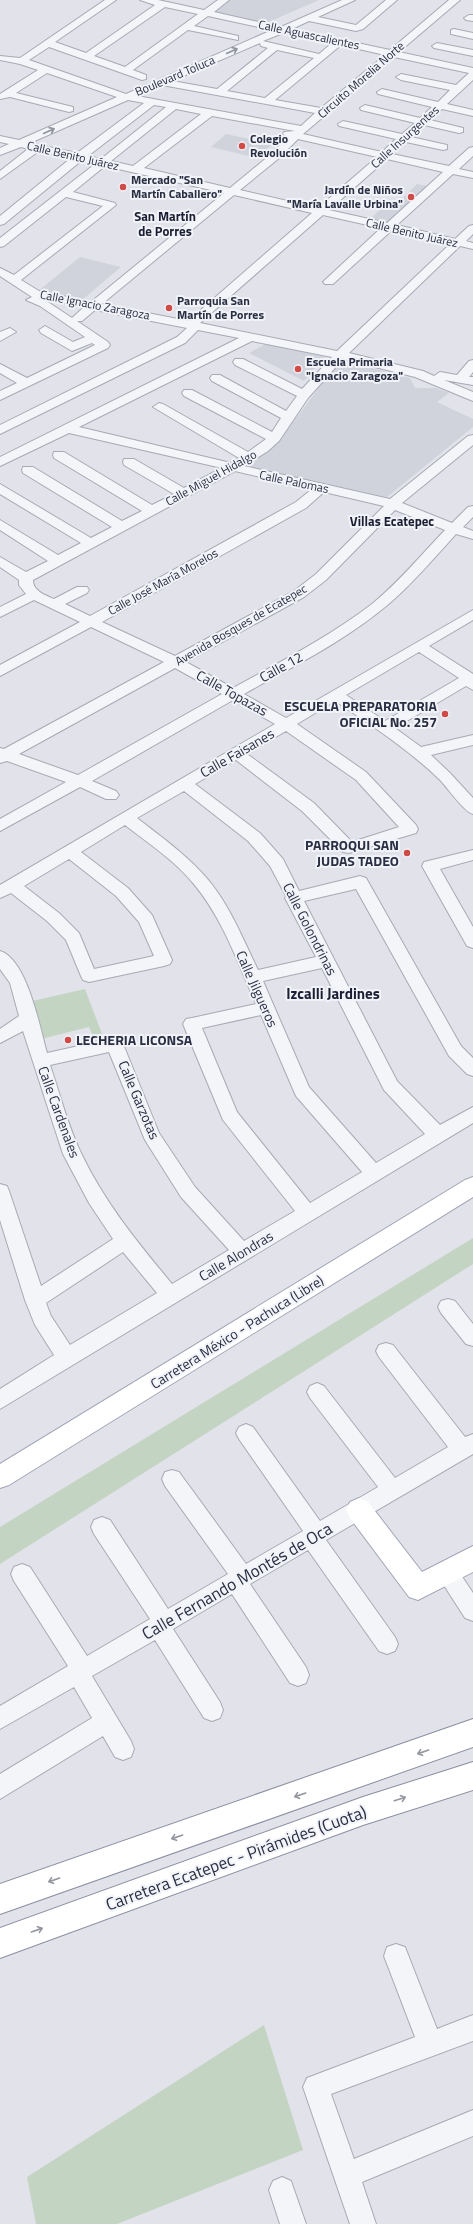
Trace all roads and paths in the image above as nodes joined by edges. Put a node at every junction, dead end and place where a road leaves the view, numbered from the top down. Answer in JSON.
{"nodes":[{"id":1,"x":111,"y":0,"type":"edge"},
{"id":2,"x":145,"y":0,"type":"edge"},
{"id":3,"x":224,"y":0,"type":"edge"},
{"id":4,"x":350,"y":0,"type":"edge"},
{"id":5,"x":392,"y":0,"type":"edge"},
{"id":6,"x":446,"y":0,"type":"edge"},
{"id":7,"x":455,"y":0,"type":"edge"},
{"id":8,"x":163,"y":4,"type":"junction"},
{"id":9,"x":206,"y":13,"type":"junction"},
{"id":10,"x":308,"y":18,"type":"junction"},
{"id":11,"x":278,"y":19,"type":"dead end"},
{"id":12,"x":264,"y":25,"type":"junction"},
{"id":13,"x":186,"y":27,"type":"junction"},
{"id":14,"x":282,"y":29,"type":"junction"},
{"id":15,"x":454,"y":32,"type":"dead end"},
{"id":16,"x":242,"y":35,"type":"junction"},
{"id":17,"x":473,"y":36,"type":"edge"},
{"id":18,"x":254,"y":42,"type":"junction"},
{"id":19,"x":339,"y":42,"type":"junction"},
{"id":20,"x":48,"y":43,"type":"junction"},
{"id":21,"x":221,"y":44,"type":"dead end"},
{"id":22,"x":437,"y":46,"type":"dead end"},
{"id":23,"x":275,"y":47,"type":"junction"},
{"id":24,"x":388,"y":53,"type":"junction"},
{"id":25,"x":473,"y":53,"type":"edge"},
{"id":26,"x":87,"y":57,"type":"junction"},
{"id":27,"x":321,"y":57,"type":"junction"},
{"id":28,"x":3,"y":58,"type":"dead end"},
{"id":29,"x":22,"y":61,"type":"junction"},
{"id":30,"x":46,"y":69,"type":"junction"},
{"id":31,"x":126,"y":71,"type":"junction"},
{"id":32,"x":473,"y":71,"type":"edge"},
{"id":33,"x":473,"y":75,"type":"edge"},
{"id":34,"x":401,"y":77,"type":"dead end"},
{"id":35,"x":161,"y":82,"type":"junction"},
{"id":36,"x":460,"y":91,"type":"junction"},
{"id":37,"x":110,"y":92,"type":"junction"},
{"id":38,"x":382,"y":92,"type":"dead end"},
{"id":39,"x":218,"y":93,"type":"junction"},
{"id":40,"x":4,"y":97,"type":"edge"},
{"id":41,"x":96,"y":97,"type":"dead end"},
{"id":42,"x":126,"y":97,"type":"junction"},
{"id":43,"x":152,"y":102,"type":"junction"},
{"id":44,"x":267,"y":102,"type":"junction"},
{"id":45,"x":174,"y":106,"type":"junction"},
{"id":46,"x":440,"y":106,"type":"junction"},
{"id":47,"x":364,"y":108,"type":"dead end"},
{"id":48,"x":319,"y":111,"type":"junction"},
{"id":49,"x":210,"y":112,"type":"junction"},
{"id":50,"x":473,"y":113,"type":"edge"},
{"id":51,"x":56,"y":115,"type":"dead end"},
{"id":52,"x":422,"y":121,"type":"junction"},
{"id":53,"x":343,"y":124,"type":"dead end"},
{"id":54,"x":458,"y":130,"type":"dead end"},
{"id":55,"x":295,"y":131,"type":"junction"},
{"id":56,"x":14,"y":133,"type":"dead end"},
{"id":57,"x":404,"y":138,"type":"junction"},
{"id":58,"x":0,"y":139,"type":"edge"},
{"id":59,"x":19,"y":144,"type":"junction"},
{"id":60,"x":37,"y":147,"type":"junction"},
{"id":61,"x":444,"y":147,"type":"dead end"},
{"id":62,"x":473,"y":150,"type":"edge"},
{"id":63,"x":0,"y":152,"type":"edge"},
{"id":64,"x":385,"y":156,"type":"junction"},
{"id":65,"x":79,"y":157,"type":"junction"},
{"id":66,"x":103,"y":163,"type":"junction"},
{"id":67,"x":135,"y":170,"type":"junction"},
{"id":68,"x":450,"y":170,"type":"junction"},
{"id":69,"x":473,"y":175,"type":"edge"},
{"id":70,"x":0,"y":176,"type":"edge"},
{"id":71,"x":227,"y":191,"type":"junction"},
{"id":72,"x":65,"y":194,"type":"junction"},
{"id":73,"x":320,"y":212,"type":"junction"},
{"id":74,"x":0,"y":222,"type":"edge"},
{"id":75,"x":389,"y":227,"type":"junction"},
{"id":76,"x":473,"y":228,"type":"edge"},
{"id":77,"x":458,"y":243,"type":"junction"},
{"id":78,"x":0,"y":244,"type":"edge"},
{"id":79,"x":473,"y":246,"type":"edge"},
{"id":80,"x":0,"y":271,"type":"edge"},
{"id":81,"x":0,"y":278,"type":"edge"},
{"id":82,"x":13,"y":281,"type":"junction"},
{"id":83,"x":329,"y":282,"type":"dead end"},
{"id":84,"x":89,"y":304,"type":"junction"},
{"id":85,"x":78,"y":318,"type":"dead end"},
{"id":86,"x":194,"y":325,"type":"junction"},
{"id":87,"x":0,"y":327,"type":"edge"},
{"id":88,"x":45,"y":330,"type":"dead end"},
{"id":89,"x":0,"y":337,"type":"edge"},
{"id":90,"x":251,"y":337,"type":"junction"},
{"id":91,"x":94,"y":338,"type":"junction"},
{"id":92,"x":340,"y":355,"type":"junction"},
{"id":93,"x":239,"y":362,"type":"dead end"},
{"id":94,"x":473,"y":364,"type":"edge"},
{"id":95,"x":0,"y":368,"type":"edge"},
{"id":96,"x":419,"y":374,"type":"junction"},
{"id":97,"x":216,"y":378,"type":"dead end"},
{"id":98,"x":460,"y":378,"type":"junction"},
{"id":99,"x":473,"y":381,"type":"edge"},
{"id":100,"x":27,"y":383,"type":"junction"},
{"id":101,"x":188,"y":393,"type":"dead end"},
{"id":102,"x":304,"y":395,"type":"junction"},
{"id":103,"x":0,"y":396,"type":"edge"},
{"id":104,"x":473,"y":397,"type":"edge"},
{"id":105,"x":159,"y":407,"type":"dead end"},
{"id":106,"x":288,"y":416,"type":"junction"},
{"id":107,"x":65,"y":428,"type":"junction"},
{"id":108,"x":0,"y":430,"type":"edge"},
{"id":109,"x":274,"y":438,"type":"junction"},
{"id":110,"x":473,"y":439,"type":"edge"},
{"id":111,"x":59,"y":455,"type":"dead end"},
{"id":112,"x":249,"y":458,"type":"junction"},
{"id":113,"x":0,"y":462,"type":"edge"},
{"id":114,"x":129,"y":462,"type":"dead end"},
{"id":115,"x":232,"y":468,"type":"junction"},
{"id":116,"x":28,"y":470,"type":"dead end"},
{"id":117,"x":0,"y":488,"type":"edge"},
{"id":118,"x":321,"y":488,"type":"junction"},
{"id":119,"x":184,"y":494,"type":"junction"},
{"id":120,"x":393,"y":504,"type":"junction"},
{"id":121,"x":473,"y":510,"type":"edge"},
{"id":122,"x":152,"y":511,"type":"junction"},
{"id":123,"x":0,"y":524,"type":"edge"},
{"id":124,"x":122,"y":527,"type":"junction"},
{"id":125,"x":452,"y":528,"type":"junction"},
{"id":126,"x":473,"y":535,"type":"edge"},
{"id":127,"x":91,"y":544,"type":"junction"},
{"id":128,"x":0,"y":561,"type":"edge"},
{"id":129,"x":58,"y":561,"type":"junction"},
{"id":130,"x":26,"y":578,"type":"junction"},
{"id":131,"x":82,"y":590,"type":"dead end"},
{"id":132,"x":34,"y":595,"type":"junction"},
{"id":133,"x":54,"y":604,"type":"junction"},
{"id":134,"x":0,"y":614,"type":"edge"},
{"id":135,"x":470,"y":620,"type":"edge"},
{"id":136,"x":91,"y":622,"type":"junction"},
{"id":137,"x":419,"y":646,"type":"junction"},
{"id":138,"x":176,"y":662,"type":"junction"},
{"id":139,"x":0,"y":671,"type":"edge"},
{"id":140,"x":471,"y":681,"type":"edge"},
{"id":141,"x":234,"y":693,"type":"junction"},
{"id":142,"x":336,"y":695,"type":"junction"},
{"id":143,"x":286,"y":724,"type":"junction"},
{"id":144,"x":384,"y":728,"type":"junction"},
{"id":145,"x":473,"y":740,"type":"edge"},
{"id":146,"x":236,"y":753,"type":"junction"},
{"id":147,"x":418,"y":753,"type":"junction"},
{"id":148,"x":2,"y":755,"type":"edge"},
{"id":149,"x":79,"y":781,"type":"junction"},
{"id":150,"x":184,"y":784,"type":"junction"},
{"id":151,"x":111,"y":795,"type":"dead end"},
{"id":152,"x":473,"y":810,"type":"edge"},
{"id":153,"x":126,"y":818,"type":"junction"},
{"id":154,"x":0,"y":826,"type":"edge"},
{"id":155,"x":69,"y":851,"type":"junction"},
{"id":156,"x":473,"y":855,"type":"edge"},
{"id":157,"x":6,"y":888,"type":"edge"},
{"id":158,"x":293,"y":898,"type":"junction"},
{"id":159,"x":473,"y":942,"type":"edge"},
{"id":160,"x":2,"y":960,"type":"edge"},
{"id":161,"x":325,"y":961,"type":"junction"},
{"id":162,"x":253,"y":977,"type":"junction"},
{"id":163,"x":266,"y":1008,"type":"junction"},
{"id":164,"x":28,"y":1019,"type":"junction"},
{"id":165,"x":0,"y":1037,"type":"edge"},
{"id":166,"x":40,"y":1061,"type":"junction"},
{"id":167,"x":473,"y":1069,"type":"edge"},
{"id":168,"x":473,"y":1114,"type":"edge"},
{"id":169,"x":438,"y":1135,"type":"junction"},
{"id":170,"x":374,"y":1173,"type":"junction"},
{"id":171,"x":473,"y":1186,"type":"edge"},
{"id":172,"x":0,"y":1191,"type":"edge"},
{"id":173,"x":307,"y":1214,"type":"junction"},
{"id":174,"x":125,"y":1241,"type":"junction"},
{"id":175,"x":242,"y":1252,"type":"junction"},
{"id":176,"x":170,"y":1295,"type":"junction"},
{"id":177,"x":35,"y":1300,"type":"junction"},
{"id":178,"x":448,"y":1307,"type":"dead end"},
{"id":179,"x":473,"y":1338,"type":"edge"},
{"id":180,"x":386,"y":1351,"type":"dead end"},
{"id":181,"x":67,"y":1357,"type":"junction"},
{"id":182,"x":317,"y":1392,"type":"dead end"},
{"id":183,"x":0,"y":1400,"type":"edge"},
{"id":184,"x":246,"y":1433,"type":"dead end"},
{"id":185,"x":468,"y":1446,"type":"edge"},
{"id":186,"x":0,"y":1477,"type":"edge"},
{"id":187,"x":172,"y":1479,"type":"dead end"},
{"id":188,"x":392,"y":1490,"type":"junction"},
{"id":189,"x":358,"y":1510,"type":"junction"},
{"id":190,"x":102,"y":1527,"type":"dead end"},
{"id":191,"x":314,"y":1536,"type":"junction"},
{"id":192,"x":473,"y":1558,"type":"edge"},
{"id":193,"x":447,"y":1573,"type":"junction"},
{"id":194,"x":22,"y":1574,"type":"dead end"},
{"id":195,"x":239,"y":1579,"type":"junction"},
{"id":196,"x":473,"y":1611,"type":"edge"},
{"id":197,"x":161,"y":1624,"type":"junction"},
{"id":198,"x":387,"y":1644,"type":"dead end"},
{"id":199,"x":80,"y":1671,"type":"junction"},
{"id":200,"x":298,"y":1675,"type":"dead end"},
{"id":201,"x":212,"y":1710,"type":"dead end"},
{"id":202,"x":0,"y":1717,"type":"edge"},
{"id":203,"x":107,"y":1721,"type":"junction"},
{"id":204,"x":473,"y":1733,"type":"edge"},
{"id":205,"x":123,"y":1749,"type":"dead end"},
{"id":206,"x":473,"y":1776,"type":"edge"},
{"id":207,"x":0,"y":1787,"type":"edge"},
{"id":208,"x":0,"y":1899,"type":"edge"},
{"id":209,"x":0,"y":1943,"type":"edge"},
{"id":210,"x":396,"y":1956,"type":"dead end"},
{"id":211,"x":473,"y":2028,"type":"edge"},
{"id":212,"x":430,"y":2044,"type":"junction"},
{"id":213,"x":473,"y":2123,"type":"edge"},
{"id":214,"x":346,"y":2174,"type":"junction"},
{"id":215,"x":282,"y":2190,"type":"dead end"},
{"id":216,"x":293,"y":2224,"type":"edge"},
{"id":217,"x":363,"y":2224,"type":"edge"}],
"edges":[{"from":1,"to":20,"type":"street"},
{"from":2,"to":8,"type":"street","name":"Calle Aguascalientes"},
{"from":3,"to":9,"type":"street"},
{"from":4,"to":10,"type":"street","name":"Boulevard Toluca"},
{"from":5,"to":10,"type":"street"},
{"from":6,"to":24,"type":"street","name":"Circuito Morelia Norte"},
{"from":7,"to":24,"type":"street","name":"Circuito Morelia Norte"},
{"from":8,"to":9,"type":"street","name":"Calle Aguascalientes"},
{"from":8,"to":26,"type":"street"},
{"from":9,"to":12,"type":"street","name":"Calle Aguascalientes"},
{"from":9,"to":13,"type":"street"},
{"from":10,"to":14,"type":"street","name":"Boulevard Toluca"},
{"from":11,"to":12,"type":"street","name":"Boulevard Toluca"},
{"from":12,"to":14,"type":"street","name":"Calle Aguascalientes"},
{"from":12,"to":16,"type":"street","name":"Boulevard Toluca"},
{"from":13,"to":16,"type":"street"},
{"from":13,"to":31,"type":"street"},
{"from":14,"to":18,"type":"street","name":"Boulevard Toluca"},
{"from":14,"to":19,"type":"street","name":"Calle Aguascalientes"},
{"from":15,"to":17,"type":"street"},
{"from":16,"to":21,"type":"street","name":"Boulevard Toluca"},
{"from":18,"to":23,"type":"street"},
{"from":35,"to":18,"type":"street","name":"Boulevard Toluca","one_way":true},
{"from":19,"to":24,"type":"street","name":"Calle Aguascalientes"},
{"from":19,"to":27,"type":"street"},
{"from":20,"to":26,"type":"street"},
{"from":20,"to":29,"type":"street"},
{"from":22,"to":25,"type":"street"},
{"from":23,"to":27,"type":"street"},
{"from":23,"to":39,"type":"street"},
{"from":24,"to":32,"type":"street","name":"Calle Aguascalientes"},
{"from":24,"to":48,"type":"street","name":"Circuito Morelia Norte"},
{"from":26,"to":31,"type":"street"},
{"from":27,"to":44,"type":"street"},
{"from":28,"to":29,"type":"street"},
{"from":29,"to":30,"type":"street"},
{"from":30,"to":37,"type":"street"},
{"from":30,"to":40,"type":"street"},
{"from":31,"to":37,"type":"street","name":"Boulevard Toluca"},
{"from":33,"to":36,"type":"street","name":"Calle Insurgentes"},
{"from":34,"to":36,"type":"street"},
{"from":35,"to":39,"type":"street"},
{"from":35,"to":42,"type":"street","name":"Boulevard Toluca"},
{"from":36,"to":46,"type":"street","name":"Calle Insurgentes"},
{"from":37,"to":41,"type":"street","name":"Boulevard Toluca"},
{"from":37,"to":42,"type":"street"},
{"from":38,"to":46,"type":"street"},
{"from":39,"to":44,"type":"street"},
{"from":40,"to":51,"type":"street"},
{"from":42,"to":43,"type":"street"},
{"from":59,"to":42,"type":"street","name":"Boulevard Toluca","one_way":true},
{"from":43,"to":45,"type":"street"},
{"from":43,"to":65,"type":"street"},
{"from":44,"to":48,"type":"street"},
{"from":45,"to":49,"type":"street"},
{"from":45,"to":66,"type":"street"},
{"from":46,"to":50,"type":"street"},
{"from":46,"to":52,"type":"street","name":"Calle Insurgentes"},
{"from":47,"to":52,"type":"street"},
{"from":48,"to":55,"type":"street","name":"Circuito Morelia Norte"},
{"from":49,"to":55,"type":"street"},
{"from":49,"to":67,"type":"street"},
{"from":52,"to":54,"type":"street"},
{"from":52,"to":57,"type":"street","name":"Calle Insurgentes"},
{"from":53,"to":57,"type":"street"},
{"from":55,"to":64,"type":"street"},
{"from":55,"to":71,"type":"street","name":"Circuito Morelia Norte"},
{"from":56,"to":58,"type":"street"},
{"from":57,"to":61,"type":"street"},
{"from":57,"to":64,"type":"street","name":"Calle Insurgentes"},
{"from":58,"to":59,"type":"street","name":"Calle Benito Juárez"},
{"from":59,"to":60,"type":"street","name":"Calle Benito Juárez"},
{"from":59,"to":63,"type":"street","name":"Boulevard Toluca"},
{"from":60,"to":65,"type":"street","name":"Calle Benito Juárez"},
{"from":60,"to":70,"type":"street"},
{"from":62,"to":68,"type":"street"},
{"from":64,"to":68,"type":"street"},
{"from":64,"to":73,"type":"street","name":"Calle Insurgentes"},
{"from":65,"to":66,"type":"street","name":"Calle Benito Juárez"},
{"from":65,"to":74,"type":"street"},
{"from":66,"to":67,"type":"street","name":"Calle Benito Juárez"},
{"from":66,"to":72,"type":"street"},
{"from":67,"to":71,"type":"street","name":"Calle Benito Juárez"},
{"from":68,"to":69,"type":"street"},
{"from":68,"to":75,"type":"street"},
{"from":71,"to":73,"type":"street","name":"Calle Benito Juárez"},
{"from":71,"to":84,"type":"street","name":"Circuito Morelia Norte"},
{"from":72,"to":78,"type":"street"},
{"from":72,"to":82,"type":"street"},
{"from":73,"to":75,"type":"street","name":"Calle Benito Juárez"},
{"from":73,"to":86,"type":"street","name":"Calle Insurgentes"},
{"from":75,"to":77,"type":"street","name":"Calle Benito Juárez"},
{"from":75,"to":83,"type":"street"},
{"from":76,"to":77,"type":"street","name":"Calle Miguel Hidalgo"},
{"from":77,"to":79,"type":"street","name":"Calle Benito Juárez"},
{"from":77,"to":92,"type":"street","name":"Calle Miguel Hidalgo"},
{"from":80,"to":82,"type":"street","name":"Calle Ignacio Zaragoza"},
{"from":81,"to":91,"type":"street"},
{"from":82,"to":84,"type":"street","name":"Calle Ignacio Zaragoza"},
{"from":84,"to":85,"type":"street","name":"Circuito Morelia Norte"},
{"from":84,"to":86,"type":"street","name":"Calle Ignacio Zaragoza"},
{"from":86,"to":90,"type":"street","name":"Calle Ignacio Zaragoza"},
{"from":86,"to":108,"type":"street","name":"Calle Insurgentes"},
{"from":87,"to":89,"type":"street"},
{"from":88,"to":91,"type":"street"},
{"from":90,"to":92,"type":"street","name":"Calle Ignacio Zaragoza"},
{"from":90,"to":107,"type":"street"},
{"from":91,"to":100,"type":"street"},
{"from":92,"to":96,"type":"street","name":"Calle Ignacio Zaragoza"},
{"from":92,"to":102,"type":"street","name":"Calle Miguel Hidalgo"},
{"from":93,"to":102,"type":"street"},
{"from":94,"to":98,"type":"street"},
{"from":95,"to":100,"type":"street"},
{"from":96,"to":98,"type":"street"},
{"from":96,"to":104,"type":"street","name":"Calle Ignacio Zaragoza"},
{"from":97,"to":106,"type":"street"},
{"from":98,"to":99,"type":"street"},
{"from":100,"to":103,"type":"street"},
{"from":101,"to":109,"type":"street"},
{"from":102,"to":106,"type":"street","name":"Calle Miguel Hidalgo"},
{"from":105,"to":112,"type":"street"},
{"from":106,"to":109,"type":"street","name":"Calle Miguel Hidalgo"},
{"from":107,"to":113,"type":"street"},
{"from":107,"to":115,"type":"street","name":"Calle Palomas"},
{"from":109,"to":112,"type":"street","name":"Calle Miguel Hidalgo"},
{"from":110,"to":120,"type":"street","name":"Avenida Bosques de Ecatepec"},
{"from":111,"to":122,"type":"street"},
{"from":112,"to":115,"type":"street","name":"Calle Miguel Hidalgo"},
{"from":114,"to":119,"type":"street"},
{"from":115,"to":118,"type":"street","name":"Calle Palomas"},
{"from":115,"to":119,"type":"street","name":"Calle Miguel Hidalgo"},
{"from":116,"to":124,"type":"street"},
{"from":117,"to":127,"type":"street"},
{"from":118,"to":120,"type":"street","name":"Calle Palomas"},
{"from":118,"to":136,"type":"street","name":"Calle José María Morelos"},
{"from":119,"to":122,"type":"street","name":"Calle Miguel Hidalgo"},
{"from":120,"to":125,"type":"street","name":"Calle Palomas"},
{"from":120,"to":138,"type":"street","name":"Avenida Bosques de Ecatepec"},
{"from":121,"to":125,"type":"street","name":"Calle 12"},
{"from":122,"to":124,"type":"street","name":"Calle Miguel Hidalgo"},
{"from":123,"to":129,"type":"street"},
{"from":124,"to":127,"type":"street","name":"Calle Miguel Hidalgo"},
{"from":125,"to":126,"type":"street","name":"Calle Palomas"},
{"from":125,"to":141,"type":"street","name":"Calle 12"},
{"from":127,"to":129,"type":"street","name":"Calle Miguel Hidalgo"},
{"from":128,"to":130,"type":"street"},
{"from":129,"to":130,"type":"street","name":"Calle Miguel Hidalgo"},
{"from":130,"to":132,"type":"street"},
{"from":131,"to":133,"type":"street"},
{"from":132,"to":133,"type":"street","name":"Calle Topazas"},
{"from":132,"to":134,"type":"street"},
{"from":133,"to":136,"type":"street","name":"Calle Topazas"},
{"from":135,"to":137,"type":"street","name":"Calle Faisanes"},
{"from":136,"to":138,"type":"street","name":"Calle Topazas"},
{"from":136,"to":139,"type":"street","name":"Calle José María Morelos"},
{"from":137,"to":140,"type":"street"},
{"from":137,"to":142,"type":"street","name":"Calle Faisanes"},
{"from":138,"to":141,"type":"street","name":"Calle Topazas"},
{"from":138,"to":148,"type":"street","name":"Avenida Bosques de Ecatepec"},
{"from":140,"to":144,"type":"street"},
{"from":141,"to":143,"type":"street","name":"Calle Topazas"},
{"from":141,"to":149,"type":"street","name":"Calle 12"},
{"from":142,"to":143,"type":"street","name":"Calle Faisanes"},
{"from":142,"to":144,"type":"street"},
{"from":143,"to":146,"type":"street","name":"Calle Faisanes"},
{"from":143,"to":146,"type":"street","name":"Calle Topazas"},
{"from":144,"to":147,"type":"street"},
{"from":145,"to":147,"type":"street"},
{"from":146,"to":150,"type":"street","name":"Calle Faisanes"},
{"from":147,"to":152,"type":"street"},
{"from":148,"to":149,"type":"street"},
{"from":149,"to":151,"type":"street"},
{"from":149,"to":154,"type":"street","name":"Calle 12"},
{"from":150,"to":153,"type":"street","name":"Calle Faisanes"},
{"from":150,"to":158,"type":"street","name":"Calle Golondrinas"},
{"from":153,"to":155,"type":"street","name":"Calle Faisanes"},
{"from":153,"to":162,"type":"street","name":"Calle Jilgueros"},
{"from":155,"to":157,"type":"street","name":"Calle Faisanes"},
{"from":155,"to":157,"type":"street"},
{"from":156,"to":159,"type":"street"},
{"from":158,"to":161,"type":"street","name":"Calle Golondrinas"},
{"from":158,"to":167,"type":"street"},
{"from":160,"to":164,"type":"street","name":"Calle Cardenales"},
{"from":161,"to":162,"type":"street"},
{"from":161,"to":169,"type":"street","name":"Calle Golondrinas"},
{"from":162,"to":163,"type":"street","name":"Calle Jilgueros"},
{"from":163,"to":170,"type":"street","name":"Calle Jilgueros"},
{"from":163,"to":173,"type":"street"},
{"from":164,"to":165,"type":"street"},
{"from":164,"to":166,"type":"street","name":"Calle Cardenales"},
{"from":166,"to":174,"type":"street","name":"Calle Cardenales"},
{"from":166,"to":175,"type":"street","name":"Calle Garzotas"},
{"from":168,"to":169,"type":"street","name":"Calle Alondras"},
{"from":169,"to":170,"type":"street","name":"Calle Alondras"},
{"from":170,"to":173,"type":"street","name":"Calle Alondras"},
{"from":171,"to":186,"type":"main road","name":"Carretera México - Pachuca (Libre)"},
{"from":172,"to":177,"type":"street"},
{"from":173,"to":175,"type":"street","name":"Calle Alondras"},
{"from":174,"to":176,"type":"street","name":"Calle Cardenales"},
{"from":174,"to":177,"type":"street"},
{"from":175,"to":176,"type":"street","name":"Calle Alondras"},
{"from":176,"to":181,"type":"street","name":"Calle Alondras"},
{"from":177,"to":181,"type":"street"},
{"from":178,"to":179,"type":"street"},
{"from":180,"to":185,"type":"street"},
{"from":181,"to":183,"type":"street","name":"Calle Alondras"},
{"from":182,"to":188,"type":"street"},
{"from":184,"to":191,"type":"street"},
{"from":185,"to":188,"type":"street","name":"Calle Fernando Montés de Oca"},
{"from":187,"to":195,"type":"street"},
{"from":188,"to":189,"type":"street","name":"Calle Fernando Montés de Oca"},
{"from":189,"to":191,"type":"street","name":"Calle Fernando Montés de Oca"},
{"from":189,"to":193,"type":"main road"},
{"from":190,"to":197,"type":"street"},
{"from":191,"to":195,"type":"street","name":"Calle Fernando Montés de Oca"},
{"from":191,"to":198,"type":"street"},
{"from":192,"to":193,"type":"main road"},
{"from":193,"to":196,"type":"street"},
{"from":194,"to":199,"type":"street"},
{"from":195,"to":197,"type":"street","name":"Calle Fernando Montés de Oca"},
{"from":195,"to":200,"type":"street"},
{"from":197,"to":199,"type":"street","name":"Calle Fernando Montés de Oca"},
{"from":197,"to":201,"type":"street"},
{"from":199,"to":202,"type":"street","name":"Calle Fernando Montés de Oca"},
{"from":199,"to":203,"type":"street"},
{"from":203,"to":205,"type":"street"},
{"from":203,"to":207,"type":"street"},
{"from":204,"to":208,"type":"main road","one_way":true},
{"from":209,"to":206,"type":"main road","name":"Carretera Ecatepec - Pirámides (Cuota)","one_way":true},
{"from":210,"to":212,"type":"street"},
{"from":211,"to":212,"type":"street"},
{"from":212,"to":214,"type":"street"},
{"from":213,"to":214,"type":"street"},
{"from":214,"to":217,"type":"street"},
{"from":215,"to":216,"type":"street"}]}
